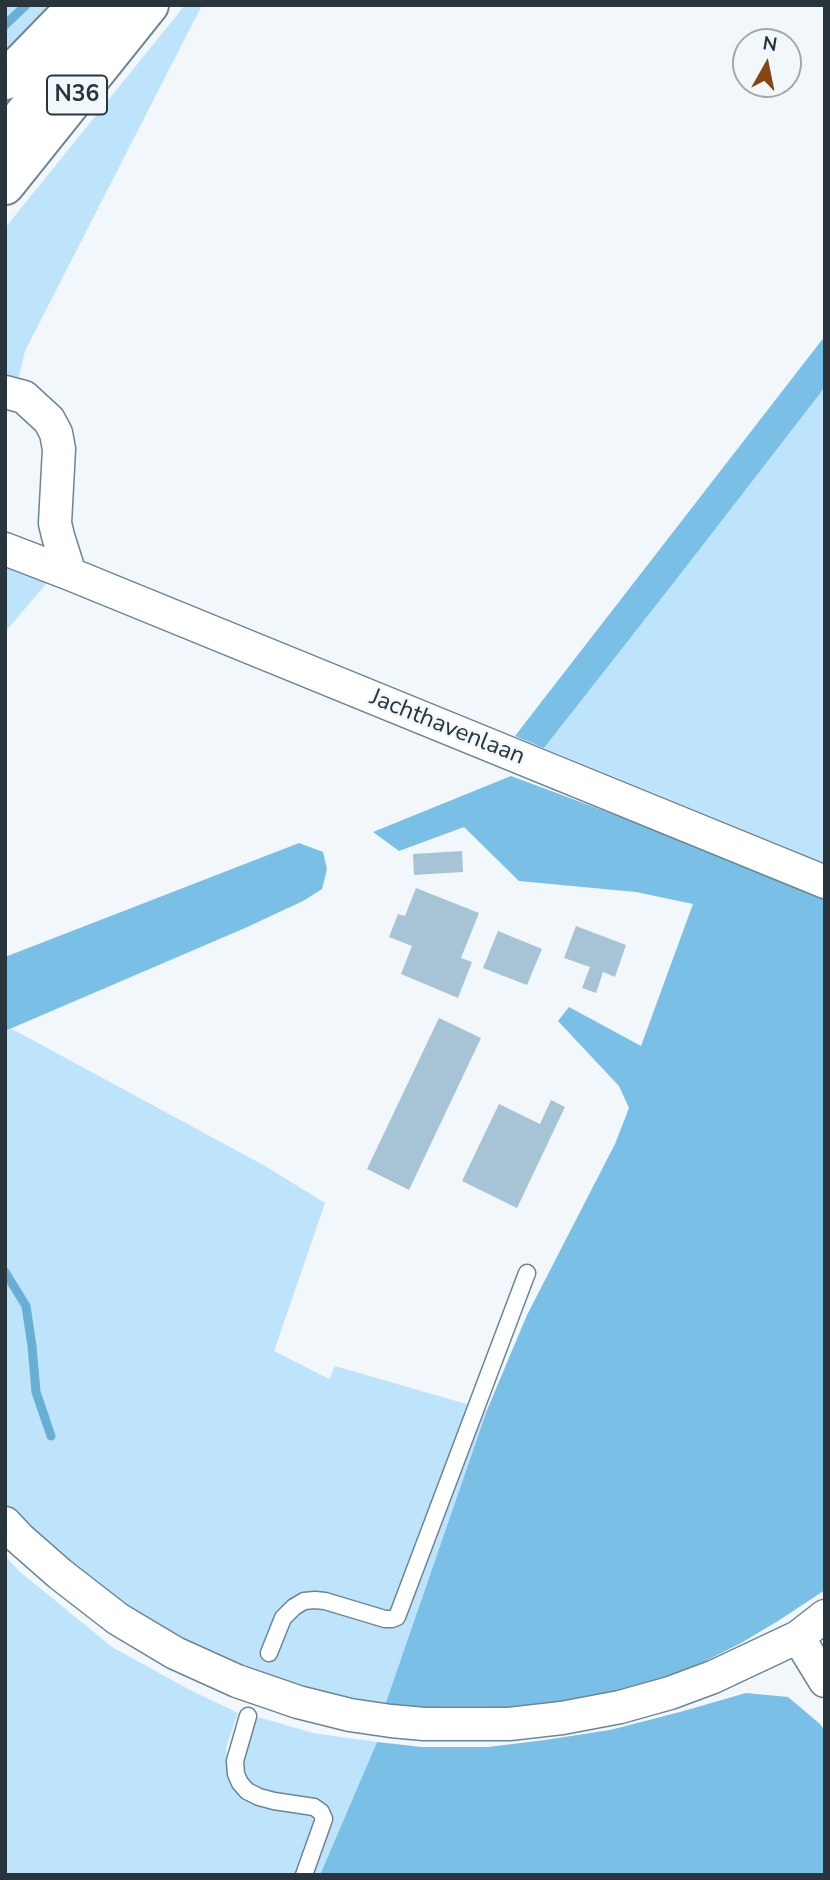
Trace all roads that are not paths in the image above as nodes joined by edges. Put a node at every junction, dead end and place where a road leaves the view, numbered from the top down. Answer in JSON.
{"nodes":[{"id":1,"x":78,"y":5,"type":"edge"},
{"id":2,"x":111,"y":5,"type":"edge"},
{"id":3,"x":149,"y":5,"type":"edge"},
{"id":4,"x":5,"y":80,"type":"edge"},
{"id":5,"x":5,"y":138,"type":"edge"},
{"id":6,"x":5,"y":185,"type":"edge"},
{"id":7,"x":5,"y":391,"type":"edge"},
{"id":8,"x":5,"y":549,"type":"edge"},
{"id":9,"x":70,"y":574,"type":"junction"},
{"id":10,"x":825,"y":882,"type":"edge"},
{"id":11,"x":527,"y":1273,"type":"dead end"},
{"id":12,"x":5,"y":1522,"type":"edge"},
{"id":13,"x":825,"y":1616,"type":"edge"},
{"id":14,"x":798,"y":1637,"type":"junction"},
{"id":15,"x":269,"y":1653,"type":"dead end"},
{"id":16,"x":825,"y":1681,"type":"edge"},
{"id":17,"x":248,"y":1716,"type":"dead end"},
{"id":18,"x":304,"y":1875,"type":"edge"}],
"edges":[{"from":1,"to":4,"type":"highway","number":"N36"},
{"from":2,"to":5,"type":"highway","number":"N36"},
{"from":3,"to":6,"type":"highway","number":"N36"},
{"from":7,"to":9,"type":"street"},
{"from":8,"to":9,"type":"street","name":"Jachthavenlaan"},
{"from":9,"to":10,"type":"street","name":"Jachthavenlaan"},
{"from":11,"to":15,"type":"lane"},
{"from":12,"to":14,"type":"street"},
{"from":13,"to":14,"type":"street"},
{"from":14,"to":16,"type":"street"},
{"from":17,"to":18,"type":"lane"}]}
